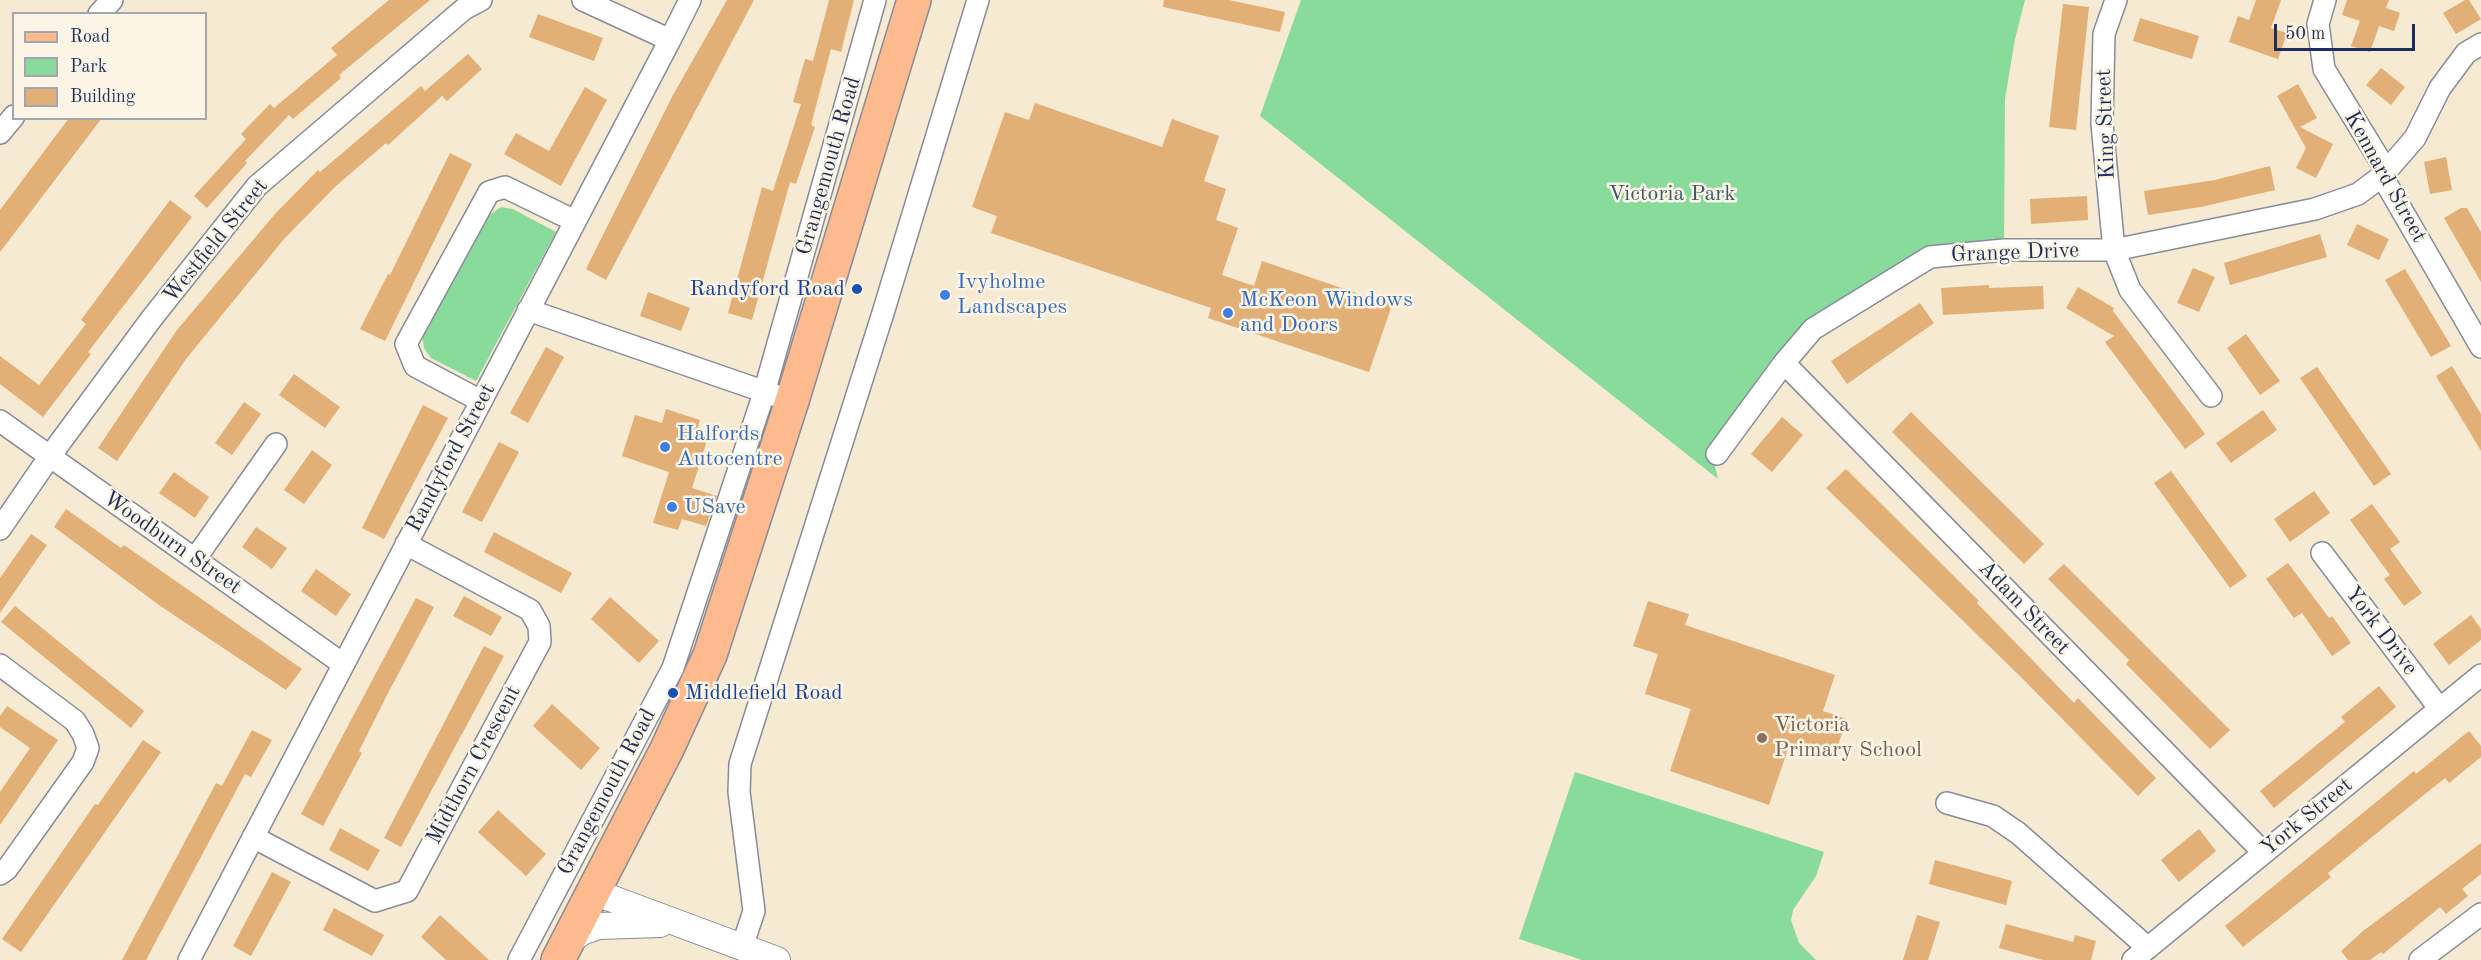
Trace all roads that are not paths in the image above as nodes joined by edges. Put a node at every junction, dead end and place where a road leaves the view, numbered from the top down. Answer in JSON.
{"nodes":[{"id":1,"x":112,"y":0,"type":"edge"},
{"id":2,"x":481,"y":0,"type":"edge"},
{"id":3,"x":583,"y":0,"type":"edge"},
{"id":4,"x":690,"y":0,"type":"edge"},
{"id":5,"x":875,"y":0,"type":"edge"},
{"id":6,"x":914,"y":0,"type":"edge"},
{"id":7,"x":978,"y":0,"type":"edge"},
{"id":8,"x":2116,"y":0,"type":"edge"},
{"id":9,"x":2325,"y":0,"type":"edge"},
{"id":10,"x":101,"y":12,"type":"edge"},
{"id":11,"x":669,"y":40,"type":"junction"},
{"id":12,"x":2481,"y":44,"type":"edge"},
{"id":13,"x":12,"y":118,"type":"edge"},
{"id":14,"x":0,"y":133,"type":"edge"},
{"id":15,"x":2385,"y":174,"type":"junction"},
{"id":16,"x":575,"y":221,"type":"junction"},
{"id":17,"x":2114,"y":250,"type":"junction"},
{"id":18,"x":528,"y":310,"type":"junction"},
{"id":19,"x":2481,"y":347,"type":"edge"},
{"id":20,"x":1784,"y":363,"type":"junction"},
{"id":21,"x":2211,"y":396,"type":"dead end"},
{"id":22,"x":778,"y":397,"type":"junction"},
{"id":23,"x":481,"y":401,"type":"junction"},
{"id":24,"x":0,"y":421,"type":"edge"},
{"id":25,"x":276,"y":444,"type":"dead end"},
{"id":26,"x":1717,"y":454,"type":"dead end"},
{"id":27,"x":50,"y":456,"type":"junction"},
{"id":28,"x":0,"y":529,"type":"edge"},
{"id":29,"x":406,"y":544,"type":"junction"},
{"id":30,"x":2322,"y":553,"type":"dead end"},
{"id":31,"x":725,"y":557,"type":"junction"},
{"id":32,"x":195,"y":559,"type":"junction"},
{"id":33,"x":0,"y":664,"type":"edge"},
{"id":34,"x":343,"y":664,"type":"junction"},
{"id":35,"x":2481,"y":675,"type":"edge"},
{"id":36,"x":2439,"y":708,"type":"junction"},
{"id":37,"x":1947,"y":803,"type":"dead end"},
{"id":38,"x":253,"y":837,"type":"junction"},
{"id":39,"x":2264,"y":853,"type":"junction"},
{"id":40,"x":0,"y":874,"type":"edge"},
{"id":41,"x":594,"y":892,"type":"junction"},
{"id":42,"x":2481,"y":914,"type":"edge"},
{"id":43,"x":682,"y":925,"type":"junction"},
{"id":44,"x":742,"y":947,"type":"junction"},
{"id":45,"x":563,"y":950,"type":"edge"},
{"id":46,"x":2141,"y":954,"type":"edge"},
{"id":47,"x":189,"y":960,"type":"edge"},
{"id":48,"x":519,"y":960,"type":"edge"},
{"id":49,"x":777,"y":960,"type":"edge"},
{"id":50,"x":2420,"y":960,"type":"edge"}],
"edges":[{"from":1,"to":10,"type":"street"},
{"from":2,"to":27,"type":"street","name":"Westfield Street"},
{"from":3,"to":11,"type":"street"},
{"from":4,"to":11,"type":"street","name":"Randyford Street"},
{"from":5,"to":22,"type":"street","name":"Grangemouth Road"},
{"from":6,"to":22,"type":"main road","name":"Grangemouth Road"},
{"from":7,"to":44,"type":"street"},
{"from":8,"to":17,"type":"street","name":"King Street"},
{"from":9,"to":15,"type":"street","name":"Kennard Street"},
{"from":11,"to":16,"type":"street","name":"Randyford Street"},
{"from":12,"to":15,"type":"street","name":"Grange Drive"},
{"from":13,"to":14,"type":"street"},
{"from":15,"to":17,"type":"street","name":"Grange Drive"},
{"from":15,"to":19,"type":"street","name":"Kennard Street"},
{"from":16,"to":18,"type":"street","name":"Randyford Street"},
{"from":16,"to":23,"type":"street"},
{"from":17,"to":20,"type":"street","name":"Grange Drive"},
{"from":17,"to":21,"type":"street","name":"King Street"},
{"from":18,"to":22,"type":"street"},
{"from":18,"to":23,"type":"street","name":"Randyford Street"},
{"from":20,"to":26,"type":"street","name":"Grange Drive"},
{"from":20,"to":39,"type":"street","name":"Adam Street"},
{"from":22,"to":31,"type":"main road","name":"Grangemouth Road"},
{"from":23,"to":29,"type":"street","name":"Randyford Street"},
{"from":24,"to":27,"type":"street","name":"Woodburn Street"},
{"from":25,"to":32,"type":"street"},
{"from":27,"to":28,"type":"street","name":"Westfield Street"},
{"from":27,"to":32,"type":"street","name":"Woodburn Street"},
{"from":29,"to":34,"type":"street","name":"Randyford Street"},
{"from":29,"to":38,"type":"street","name":"Midthorn Crescent"},
{"from":30,"to":36,"type":"street","name":"York Drive"},
{"from":31,"to":41,"type":"main road","name":"Grangemouth Road"},
{"from":31,"to":48,"type":"street","name":"Grangemouth Road"},
{"from":32,"to":34,"type":"street","name":"Woodburn Street"},
{"from":33,"to":40,"type":"street"},
{"from":34,"to":38,"type":"street","name":"Randyford Street"},
{"from":35,"to":36,"type":"street","name":"York Street"},
{"from":36,"to":39,"type":"street","name":"York Street"},
{"from":37,"to":46,"type":"street"},
{"from":38,"to":47,"type":"street","name":"Randyford Street"},
{"from":39,"to":46,"type":"street","name":"York Street"},
{"from":41,"to":43,"type":"street"},
{"from":41,"to":45,"type":"main road","name":"Grangemouth Road"},
{"from":42,"to":50,"type":"street"},
{"from":43,"to":44,"type":"street"},
{"from":43,"to":45,"type":"street"},
{"from":44,"to":49,"type":"street"}]}
